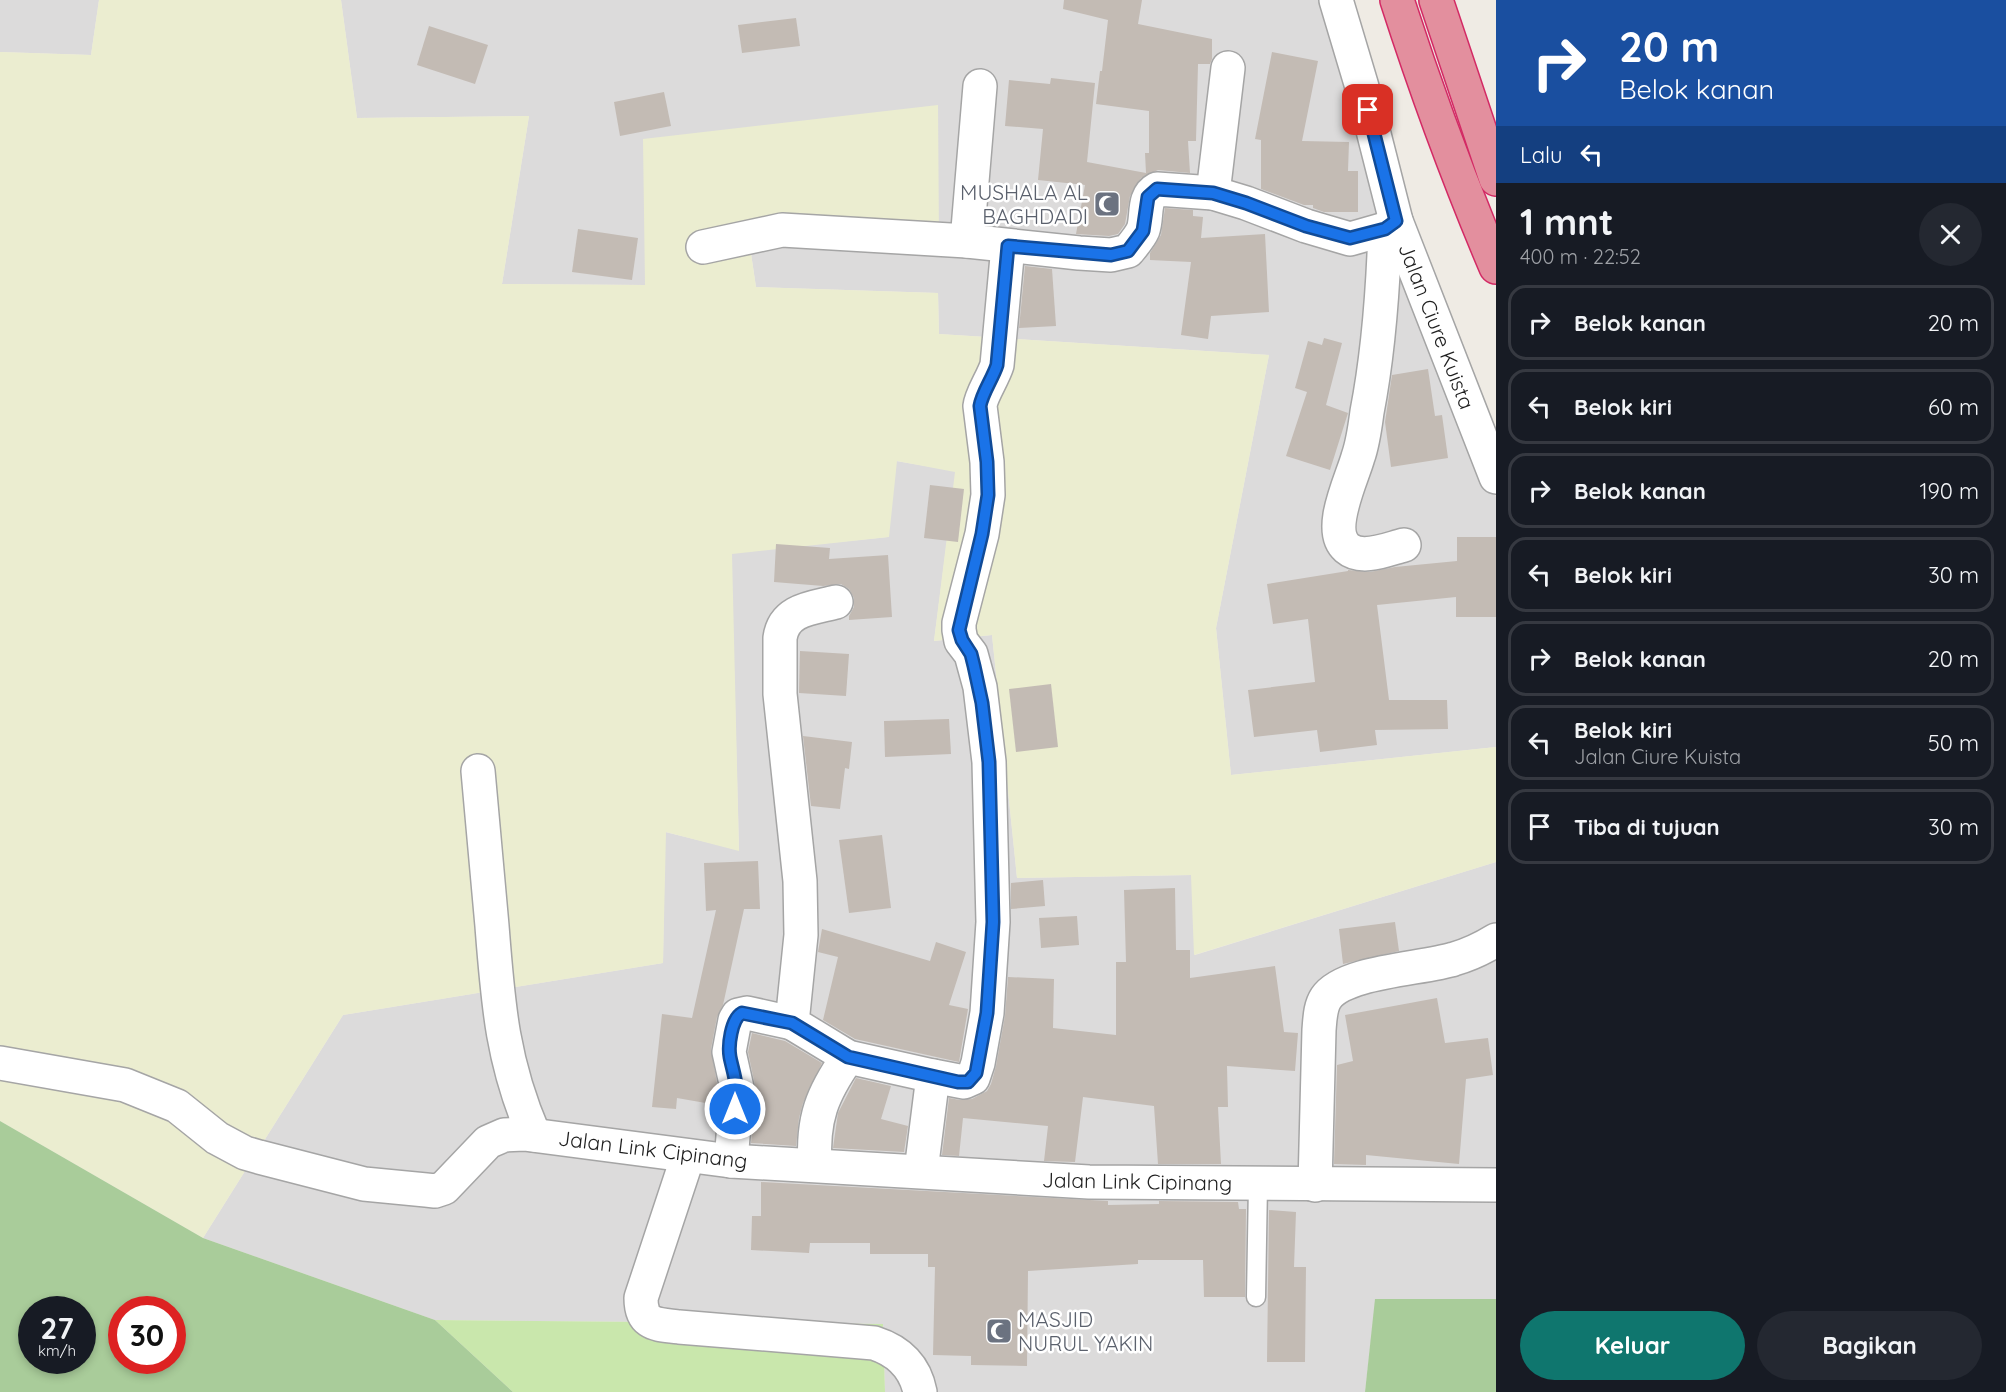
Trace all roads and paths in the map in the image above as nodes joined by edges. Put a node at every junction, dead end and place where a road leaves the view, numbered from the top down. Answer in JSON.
{"nodes":[{"id":1,"x":1336,"y":0,"type":"edge"},
{"id":2,"x":1397,"y":0,"type":"edge"},
{"id":3,"x":1436,"y":0,"type":"edge"},
{"id":4,"x":1228,"y":68,"type":"dead end"},
{"id":5,"x":980,"y":86,"type":"dead end"},
{"id":6,"x":1496,"y":178,"type":"edge"},
{"id":7,"x":1213,"y":193,"type":"junction"},
{"id":8,"x":1390,"y":225,"type":"junction"},
{"id":9,"x":967,"y":241,"type":"junction"},
{"id":10,"x":1008,"y":246,"type":"junction"},
{"id":11,"x":703,"y":247,"type":"dead end"},
{"id":12,"x":1496,"y":267,"type":"edge"},
{"id":13,"x":1496,"y":477,"type":"edge"},
{"id":14,"x":1404,"y":545,"type":"dead end"},
{"id":15,"x":836,"y":602,"type":"dead end"},
{"id":16,"x":478,"y":771,"type":"dead end"},
{"id":17,"x":1496,"y":940,"type":"edge"},
{"id":18,"x":792,"y":1023,"type":"junction"},
{"id":19,"x":848,"y":1057,"type":"junction"},
{"id":20,"x":0,"y":1064,"type":"edge"},
{"id":21,"x":933,"y":1076,"type":"junction"},
{"id":22,"x":534,"y":1135,"type":"junction"},
{"id":23,"x":688,"y":1156,"type":"junction"},
{"id":24,"x":731,"y":1161,"type":"junction"},
{"id":25,"x":815,"y":1165,"type":"junction"},
{"id":26,"x":921,"y":1171,"type":"junction"},
{"id":27,"x":1258,"y":1184,"type":"junction"},
{"id":28,"x":1315,"y":1185,"type":"junction"},
{"id":29,"x":1496,"y":1185,"type":"edge"},
{"id":30,"x":1256,"y":1297,"type":"dead end"},
{"id":31,"x":920,"y":1392,"type":"edge"}],
"edges":[{"from":1,"to":8,"type":"street","name":"Jalan Ciure Kuista"},
{"from":2,"to":12,"type":"highway"},
{"from":3,"to":6,"type":"highway"},
{"from":4,"to":7,"type":"street"},
{"from":5,"to":9,"type":"street"},
{"from":7,"to":8,"type":"street"},
{"from":7,"to":10,"type":"street"},
{"from":8,"to":13,"type":"street","name":"Jalan Ciure Kuista"},
{"from":8,"to":14,"type":"street"},
{"from":9,"to":10,"type":"street"},
{"from":9,"to":11,"type":"street"},
{"from":10,"to":21,"type":"street"},
{"from":15,"to":18,"type":"street"},
{"from":16,"to":22,"type":"street"},
{"from":17,"to":28,"type":"street"},
{"from":18,"to":19,"type":"street"},
{"from":18,"to":24,"type":"street"},
{"from":19,"to":21,"type":"street"},
{"from":19,"to":25,"type":"street"},
{"from":20,"to":22,"type":"street","name":"Jalan Link Cipinang"},
{"from":21,"to":26,"type":"street"},
{"from":22,"to":23,"type":"street","name":"Jalan Link Cipinang"},
{"from":23,"to":24,"type":"street","name":"Jalan Link Cipinang"},
{"from":23,"to":31,"type":"street"},
{"from":24,"to":25,"type":"street","name":"Jalan Link Cipinang"},
{"from":25,"to":26,"type":"street","name":"Jalan Link Cipinang"},
{"from":26,"to":27,"type":"street","name":"Jalan Link Cipinang"},
{"from":27,"to":28,"type":"street","name":"Jalan Link Cipinang"},
{"from":27,"to":30,"type":"lane"},
{"from":28,"to":29,"type":"street","name":"Jalan Link Cipinang"}]}
